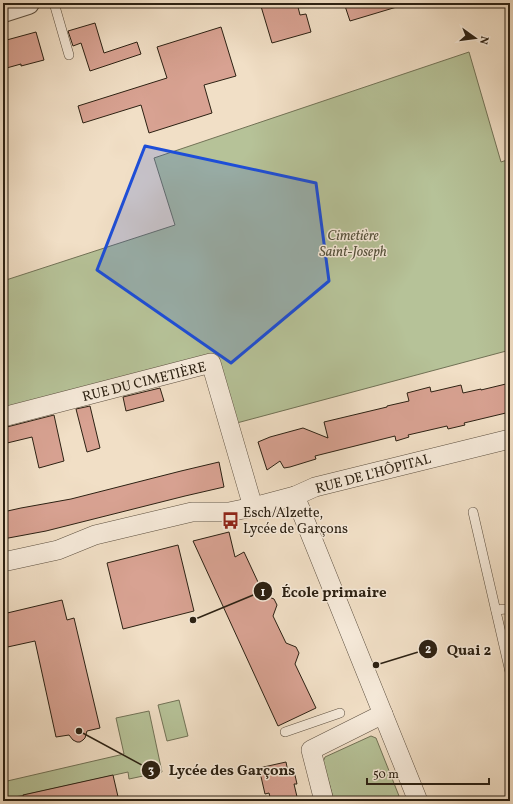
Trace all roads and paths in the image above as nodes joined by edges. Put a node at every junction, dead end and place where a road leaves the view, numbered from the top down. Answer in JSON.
{"nodes":[{"id":1,"x":28,"y":3,"type":"edge"},
{"id":2,"x":54,"y":3,"type":"edge"},
{"id":3,"x":3,"y":11,"type":"edge"},
{"id":4,"x":69,"y":55,"type":"dead end"},
{"id":5,"x":3,"y":417,"type":"edge"},
{"id":6,"x":510,"y":439,"type":"edge"},
{"id":7,"x":296,"y":496,"type":"junction"},
{"id":8,"x":253,"y":507,"type":"junction"},
{"id":9,"x":473,"y":512,"type":"dead end"},
{"id":10,"x":3,"y":562,"type":"edge"},
{"id":11,"x":496,"y":610,"type":"junction"},
{"id":12,"x":510,"y":610,"type":"edge"},
{"id":13,"x":510,"y":672,"type":"edge"},
{"id":14,"x":340,"y":713,"type":"dead end"},
{"id":15,"x":383,"y":714,"type":"junction"},
{"id":16,"x":285,"y":732,"type":"dead end"},
{"id":17,"x":324,"y":801,"type":"edge"},
{"id":18,"x":418,"y":801,"type":"edge"}],
"edges":[{"from":1,"to":3,"type":"street"},
{"from":2,"to":4,"type":"lane"},
{"from":5,"to":8,"type":"street","name":"RUE DU CIMETIÈRE"},
{"from":6,"to":7,"type":"street","name":"RUE DE L'HÔPITAL"},
{"from":7,"to":8,"type":"street","name":"RUE DE L'HÔPITAL"},
{"from":7,"to":15,"type":"street"},
{"from":8,"to":10,"type":"street","name":"RUE DE L'HÔPITAL"},
{"from":9,"to":11,"type":"lane"},
{"from":11,"to":12,"type":"lane"},
{"from":11,"to":13,"type":"lane"},
{"from":14,"to":16,"type":"lane"},
{"from":15,"to":17,"type":"street"},
{"from":15,"to":18,"type":"street"}]}
